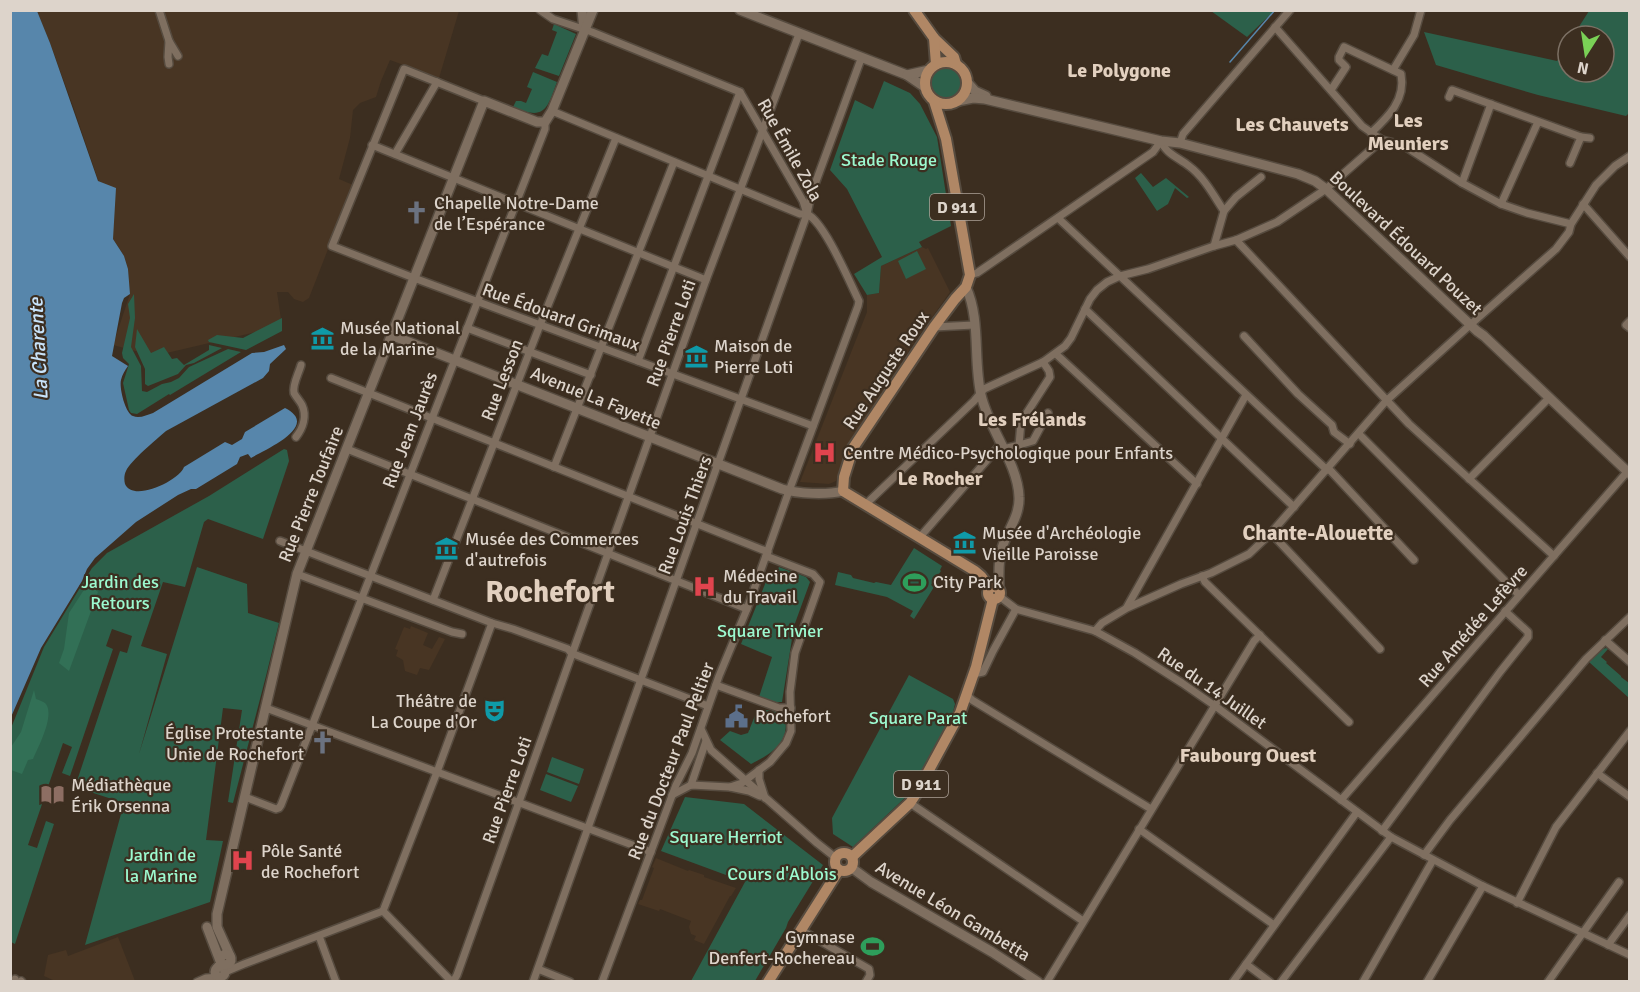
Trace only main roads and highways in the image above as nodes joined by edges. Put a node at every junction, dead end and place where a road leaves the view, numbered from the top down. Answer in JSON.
{"nodes":[{"id":1,"x":582,"y":10,"type":"edge"},
{"id":2,"x":593,"y":10,"type":"edge"},
{"id":3,"x":740,"y":10,"type":"edge"},
{"id":4,"x":914,"y":10,"type":"edge"},
{"id":5,"x":584,"y":30,"type":"junction"},
{"id":6,"x":934,"y":38,"type":"junction"},
{"id":7,"x":956,"y":64,"type":"junction"},
{"id":8,"x":932,"y":67,"type":"junction"},
{"id":9,"x":907,"y":75,"type":"junction"},
{"id":10,"x":968,"y":83,"type":"junction"},
{"id":11,"x":926,"y":88,"type":"junction"},
{"id":12,"x":484,"y":101,"type":"joint"},
{"id":13,"x":934,"y":101,"type":"junction"},
{"id":14,"x":955,"y":103,"type":"junction"},
{"id":15,"x":1006,"y":103,"type":"junction"},
{"id":16,"x":946,"y":139,"type":"junction"},
{"id":17,"x":966,"y":287,"type":"junction"},
{"id":18,"x":391,"y":335,"type":"junction"},
{"id":19,"x":1628,"y":473,"type":"edge"},
{"id":20,"x":843,"y":491,"type":"junction"},
{"id":21,"x":993,"y":594,"type":"junction"},
{"id":22,"x":852,"y":862,"type":"junction"},
{"id":23,"x":839,"y":870,"type":"junction"},
{"id":24,"x":224,"y":968,"type":"edge"},
{"id":25,"x":768,"y":981,"type":"edge"},
{"id":26,"x":1038,"y":981,"type":"edge"}],
"edges":[{"from":1,"to":5,"type":"main road","name":"Rue Jean Jaurès"},
{"from":2,"to":5,"type":"main road","name":"Rue Jean Jaurès"},
{"from":3,"to":9,"type":"main road"},
{"from":4,"to":6,"type":"main road"},
{"from":5,"to":12,"type":"main road","name":"Rue Jean Jaurès"},
{"from":6,"to":7,"type":"main road"},
{"from":6,"to":8,"type":"main road"},
{"from":7,"to":8,"type":"main road"},
{"from":7,"to":10,"type":"main road"},
{"from":8,"to":9,"type":"main road"},
{"from":8,"to":11,"type":"main road"},
{"from":9,"to":11,"type":"main road"},
{"from":10,"to":14,"type":"main road"},
{"from":10,"to":15,"type":"main road","name":"Boulevard Édouard Pouzet"},
{"from":11,"to":13,"type":"main road"},
{"from":12,"to":18,"type":"main road","name":"Rue Pierre Toufaire"},
{"from":13,"to":14,"type":"main road"},
{"from":13,"to":16,"type":"main road","number":"D 911"},
{"from":14,"to":15,"type":"main road","name":"Boulevard Édouard Pouzet"},
{"from":14,"to":16,"type":"main road","number":"D 911"},
{"from":15,"to":19,"type":"main road","name":"Boulevard Édouard Pouzet"},
{"from":16,"to":17,"type":"main road","name":"Rue Auguste Roux","number":"D 911"},
{"from":17,"to":20,"type":"main road","name":"Rue Auguste Roux"},
{"from":17,"to":21,"type":"main road","number":"D 911"},
{"from":18,"to":20,"type":"main road","name":"Avenue La Fayette"},
{"from":18,"to":24,"type":"main road","name":"Rue Pierre Toufaire"},
{"from":20,"to":21,"type":"main road"},
{"from":21,"to":22,"type":"main road","number":"D 911"},
{"from":22,"to":23,"type":"main road"},
{"from":22,"to":23,"type":"main road"},
{"from":22,"to":26,"type":"main road","name":"Avenue Léon Gambetta"},
{"from":23,"to":25,"type":"main road"}]}
